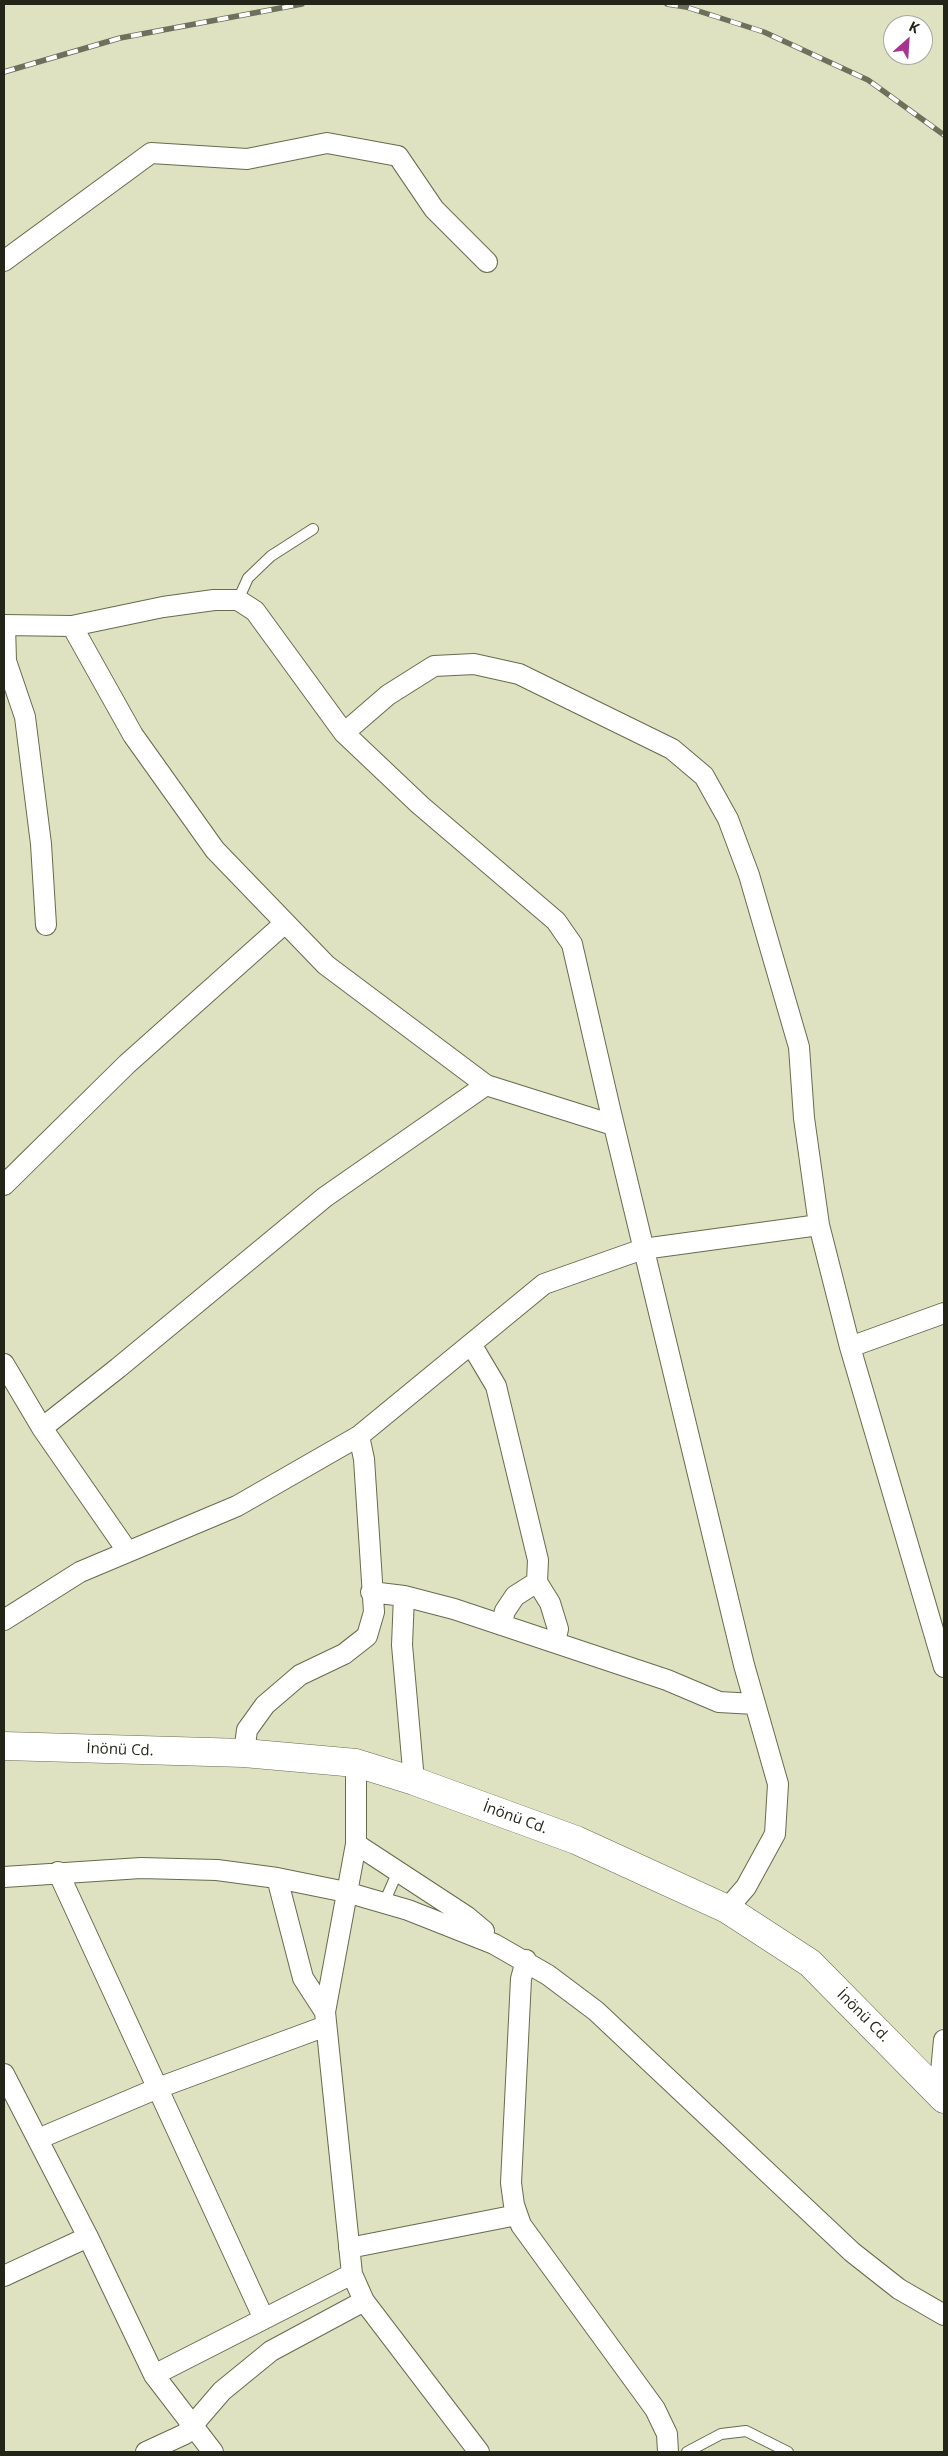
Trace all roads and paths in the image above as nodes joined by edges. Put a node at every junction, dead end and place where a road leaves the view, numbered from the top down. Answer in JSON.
{"nodes":[{"id":1,"x":4,"y":261,"type":"edge"},
{"id":2,"x":487,"y":262,"type":"dead end"},
{"id":3,"x":313,"y":529,"type":"dead end"},
{"id":4,"x":238,"y":600,"type":"junction"},
{"id":5,"x":4,"y":625,"type":"edge"},
{"id":6,"x":72,"y":626,"type":"junction"},
{"id":7,"x":344,"y":733,"type":"junction"},
{"id":8,"x":285,"y":923,"type":"junction"},
{"id":9,"x":46,"y":925,"type":"dead end"},
{"id":10,"x":486,"y":1085,"type":"junction"},
{"id":11,"x":613,"y":1125,"type":"junction"},
{"id":12,"x":4,"y":1186,"type":"edge"},
{"id":13,"x":819,"y":1225,"type":"junction"},
{"id":14,"x":643,"y":1249,"type":"junction"},
{"id":15,"x":944,"y":1313,"type":"edge"},
{"id":16,"x":470,"y":1344,"type":"junction"},
{"id":17,"x":850,"y":1347,"type":"junction"},
{"id":18,"x":4,"y":1364,"type":"edge"},
{"id":19,"x":42,"y":1428,"type":"junction"},
{"id":20,"x":359,"y":1436,"type":"junction"},
{"id":21,"x":128,"y":1552,"type":"junction"},
{"id":22,"x":537,"y":1582,"type":"junction"},
{"id":23,"x":371,"y":1592,"type":"junction"},
{"id":24,"x":404,"y":1596,"type":"junction"},
{"id":25,"x":4,"y":1620,"type":"edge"},
{"id":26,"x":501,"y":1625,"type":"junction"},
{"id":27,"x":555,"y":1641,"type":"junction"},
{"id":28,"x":944,"y":1667,"type":"edge"},
{"id":29,"x":756,"y":1704,"type":"junction"},
{"id":30,"x":4,"y":1746,"type":"edge"},
{"id":31,"x":244,"y":1753,"type":"junction"},
{"id":32,"x":356,"y":1763,"type":"junction"},
{"id":33,"x":414,"y":1781,"type":"junction"},
{"id":34,"x":356,"y":1844,"type":"junction"},
{"id":35,"x":398,"y":1871,"type":"junction"},
{"id":36,"x":58,"y":1872,"type":"junction"},
{"id":37,"x":4,"y":1877,"type":"edge"},
{"id":38,"x":277,"y":1878,"type":"junction"},
{"id":39,"x":346,"y":1892,"type":"junction"},
{"id":40,"x":384,"y":1903,"type":"junction"},
{"id":41,"x":727,"y":1909,"type":"junction"},
{"id":42,"x":494,"y":1944,"type":"junction"},
{"id":43,"x":526,"y":1960,"type":"junction"},
{"id":44,"x":326,"y":2019,"type":"junction"},
{"id":45,"x":944,"y":2040,"type":"edge"},
{"id":46,"x":5,"y":2081,"type":"edge"},
{"id":47,"x":158,"y":2088,"type":"junction"},
{"id":48,"x":942,"y":2096,"type":"edge"},
{"id":49,"x":38,"y":2139,"type":"junction"},
{"id":50,"x":517,"y":2215,"type":"junction"},
{"id":51,"x":88,"y":2237,"type":"junction"},
{"id":52,"x":349,"y":2248,"type":"junction"},
{"id":53,"x":352,"y":2274,"type":"junction"},
{"id":54,"x":4,"y":2276,"type":"edge"},
{"id":55,"x":364,"y":2301,"type":"junction"},
{"id":56,"x":944,"y":2315,"type":"edge"},
{"id":57,"x":264,"y":2319,"type":"junction"},
{"id":58,"x":154,"y":2375,"type":"junction"},
{"id":59,"x":192,"y":2427,"type":"junction"},
{"id":60,"x":146,"y":2452,"type":"edge"},
{"id":61,"x":213,"y":2452,"type":"edge"},
{"id":62,"x":479,"y":2452,"type":"edge"},
{"id":63,"x":668,"y":2452,"type":"edge"},
{"id":64,"x":687,"y":2452,"type":"edge"},
{"id":65,"x":788,"y":2452,"type":"edge"}],
"edges":[{"from":1,"to":2,"type":"street"},
{"from":3,"to":4,"type":"lane"},
{"from":4,"to":6,"type":"street"},
{"from":4,"to":7,"type":"street"},
{"from":5,"to":6,"type":"street"},
{"from":5,"to":9,"type":"street"},
{"from":6,"to":8,"type":"street"},
{"from":7,"to":11,"type":"street"},
{"from":7,"to":13,"type":"street"},
{"from":8,"to":10,"type":"street"},
{"from":8,"to":12,"type":"street"},
{"from":10,"to":11,"type":"street"},
{"from":10,"to":19,"type":"street"},
{"from":11,"to":14,"type":"street"},
{"from":13,"to":14,"type":"street"},
{"from":13,"to":17,"type":"street"},
{"from":14,"to":16,"type":"street"},
{"from":14,"to":29,"type":"street"},
{"from":15,"to":17,"type":"street"},
{"from":16,"to":20,"type":"street"},
{"from":16,"to":22,"type":"street"},
{"from":17,"to":28,"type":"street"},
{"from":18,"to":19,"type":"street"},
{"from":19,"to":21,"type":"street"},
{"from":20,"to":21,"type":"street"},
{"from":20,"to":23,"type":"street"},
{"from":21,"to":25,"type":"street"},
{"from":22,"to":26,"type":"street"},
{"from":22,"to":27,"type":"street"},
{"from":23,"to":24,"type":"street"},
{"from":23,"to":31,"type":"street"},
{"from":24,"to":26,"type":"street"},
{"from":24,"to":33,"type":"street"},
{"from":26,"to":27,"type":"street"},
{"from":27,"to":29,"type":"street"},
{"from":29,"to":41,"type":"street"},
{"from":30,"to":31,"type":"street","name":"İnönü Cd."},
{"from":31,"to":32,"type":"street","name":"İnönü Cd."},
{"from":32,"to":33,"type":"street","name":"İnönü Cd."},
{"from":32,"to":34,"type":"street"},
{"from":33,"to":41,"type":"street","name":"İnönü Cd."},
{"from":34,"to":35,"type":"street"},
{"from":34,"to":39,"type":"street"},
{"from":35,"to":40,"type":"lane"},
{"from":35,"to":42,"type":"street"},
{"from":36,"to":37,"type":"street"},
{"from":36,"to":38,"type":"street"},
{"from":36,"to":47,"type":"street"},
{"from":38,"to":39,"type":"street"},
{"from":38,"to":44,"type":"street"},
{"from":39,"to":40,"type":"street"},
{"from":39,"to":44,"type":"street"},
{"from":40,"to":42,"type":"street"},
{"from":41,"to":48,"type":"street","name":"İnönü Cd."},
{"from":42,"to":43,"type":"street"},
{"from":43,"to":50,"type":"street"},
{"from":43,"to":56,"type":"street"},
{"from":44,"to":47,"type":"street"},
{"from":44,"to":52,"type":"street"},
{"from":45,"to":48,"type":"street"},
{"from":46,"to":49,"type":"street"},
{"from":47,"to":49,"type":"street"},
{"from":47,"to":57,"type":"street"},
{"from":49,"to":51,"type":"street"},
{"from":50,"to":52,"type":"street"},
{"from":50,"to":63,"type":"street"},
{"from":51,"to":54,"type":"street"},
{"from":51,"to":58,"type":"street"},
{"from":52,"to":53,"type":"street"},
{"from":53,"to":55,"type":"street"},
{"from":53,"to":57,"type":"street"},
{"from":55,"to":59,"type":"street"},
{"from":55,"to":62,"type":"street"},
{"from":57,"to":58,"type":"street"},
{"from":58,"to":59,"type":"street"},
{"from":59,"to":60,"type":"street"},
{"from":59,"to":61,"type":"street"},
{"from":64,"to":65,"type":"lane"}]}
